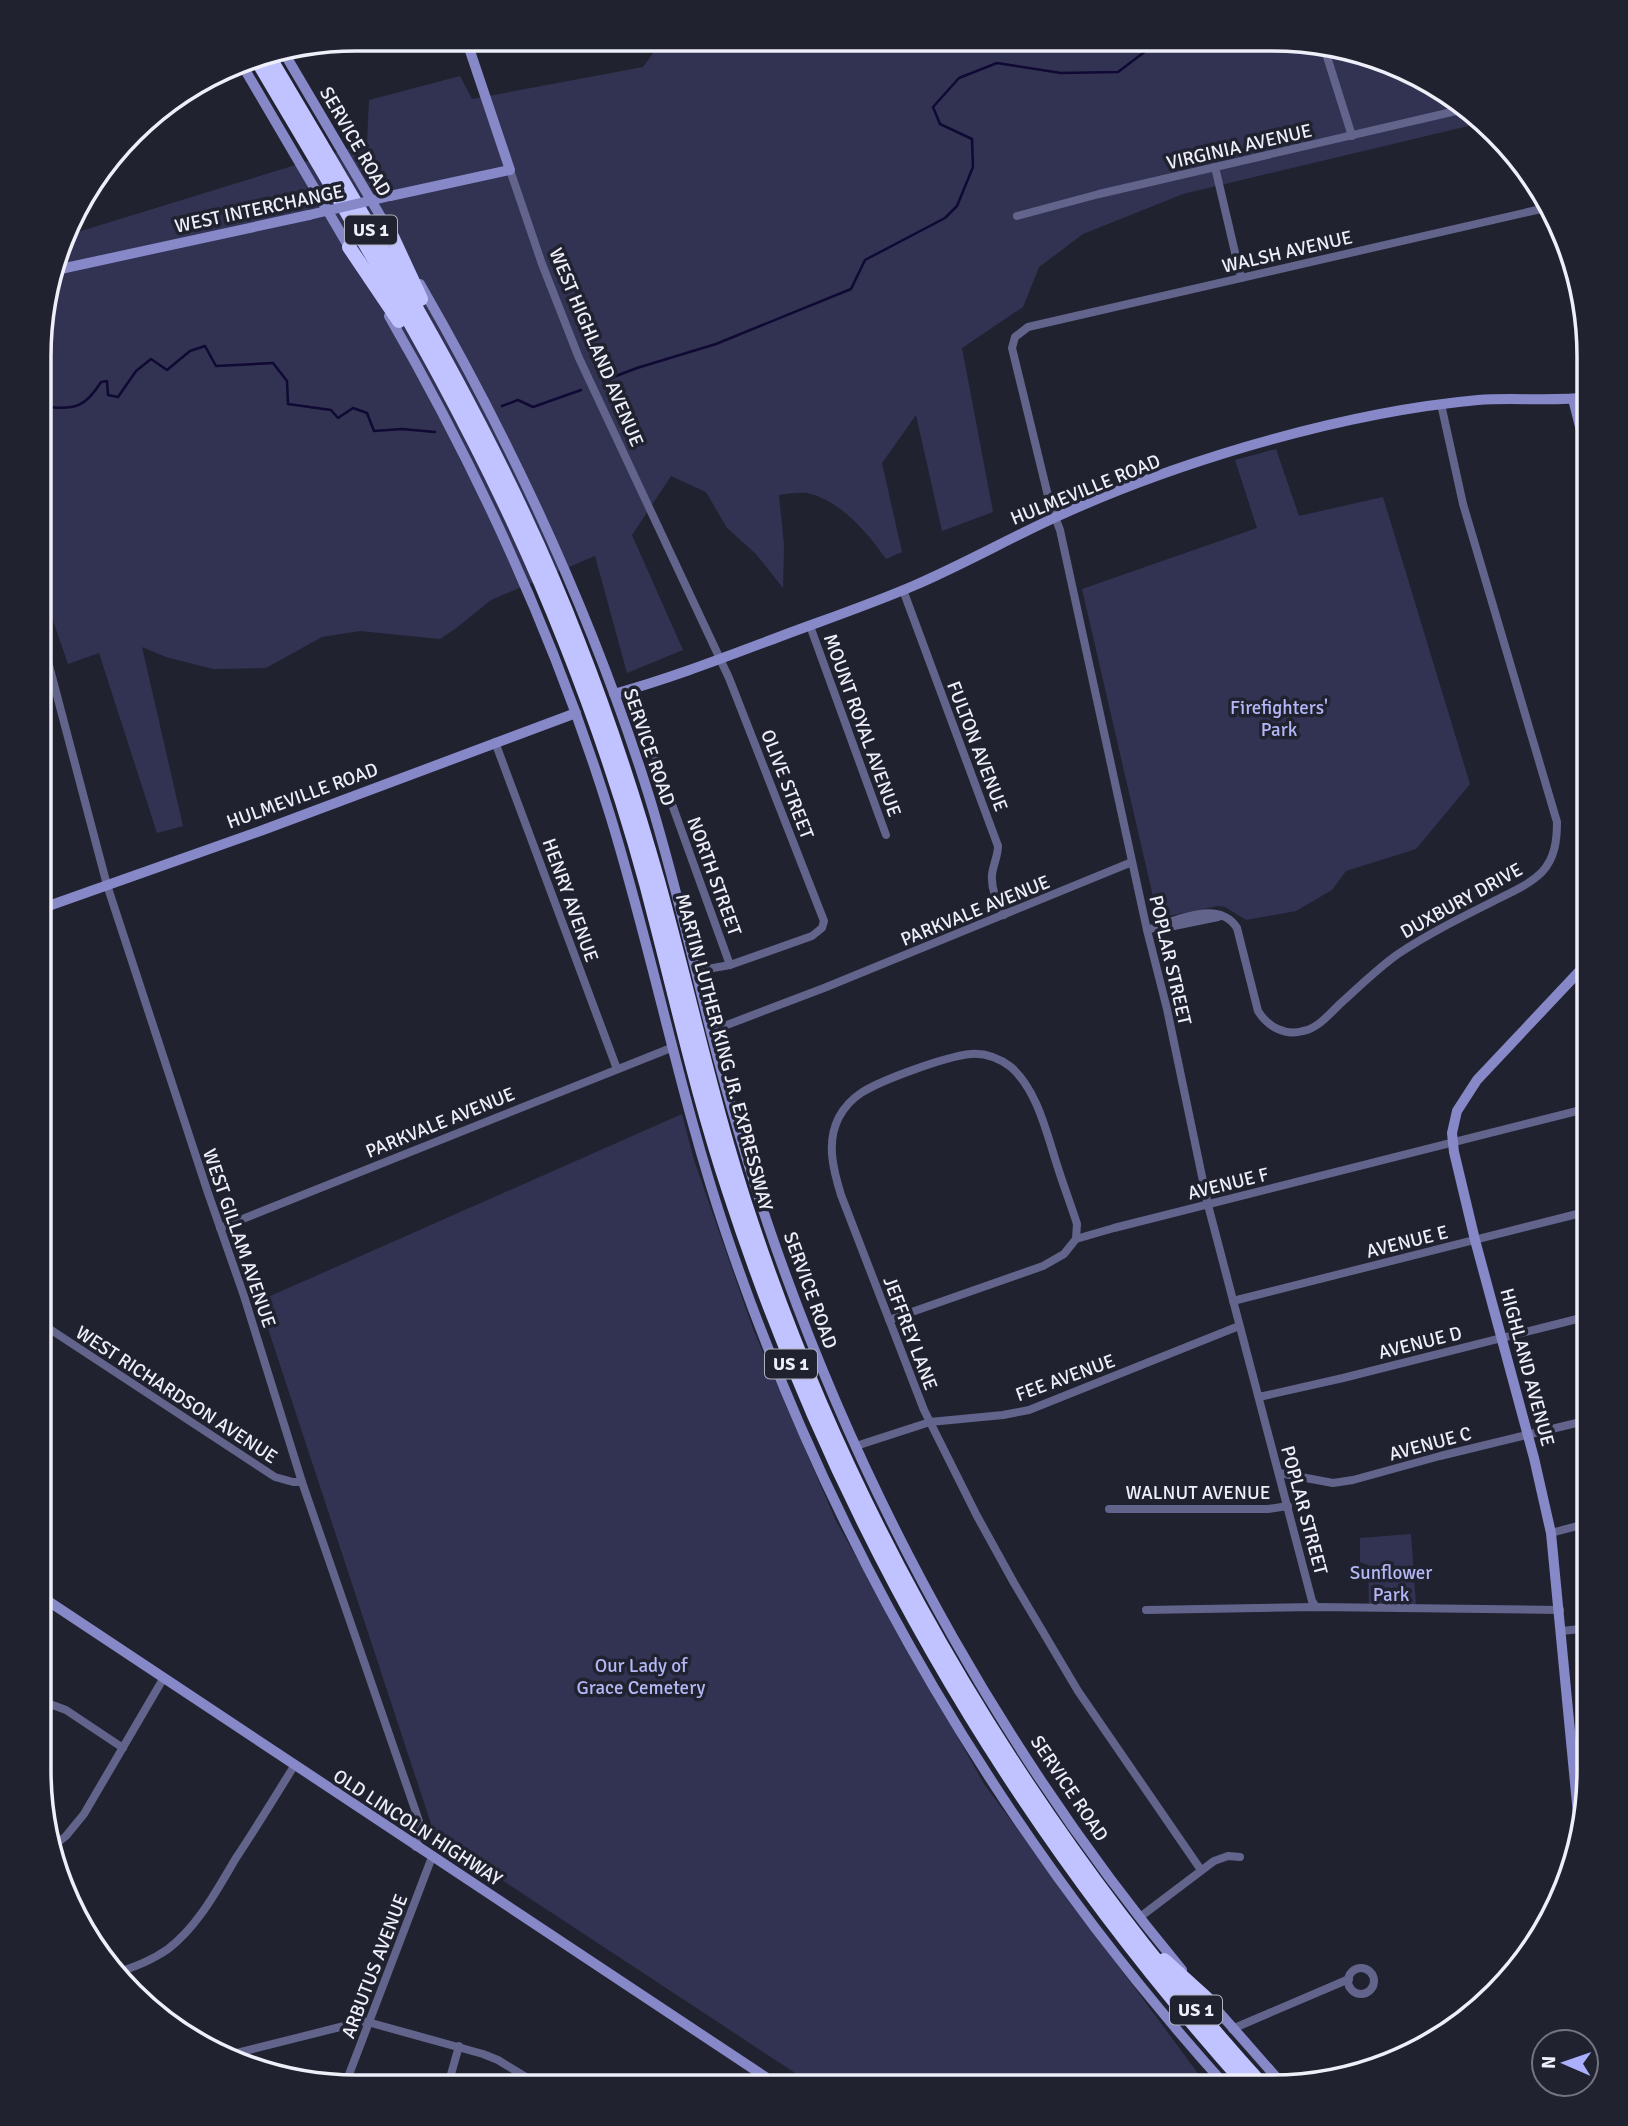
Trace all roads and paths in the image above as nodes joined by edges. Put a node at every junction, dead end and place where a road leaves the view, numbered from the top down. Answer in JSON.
{"nodes":[{"id":1,"x":470,"y":51,"type":"edge"},
{"id":2,"x":1328,"y":56,"type":"edge"},
{"id":3,"x":288,"y":59,"type":"edge"},
{"id":4,"x":273,"y":62,"type":"edge"},
{"id":5,"x":261,"y":66,"type":"edge"},
{"id":6,"x":245,"y":72,"type":"edge"},
{"id":7,"x":1452,"y":109,"type":"edge"},
{"id":8,"x":1352,"y":136,"type":"junction"},
{"id":9,"x":1215,"y":167,"type":"junction"},
{"id":10,"x":510,"y":170,"type":"junction"},
{"id":11,"x":1540,"y":209,"type":"edge"},
{"id":12,"x":1017,"y":216,"type":"dead end"},
{"id":13,"x":389,"y":230,"type":"junction"},
{"id":14,"x":349,"y":247,"type":"junction"},
{"id":15,"x":64,"y":268,"type":"edge"},
{"id":16,"x":1241,"y":278,"type":"junction"},
{"id":17,"x":1031,"y":327,"type":"joint"},
{"id":18,"x":450,"y":395,"type":"junction"},
{"id":19,"x":1573,"y":399,"type":"junction"},
{"id":20,"x":1577,"y":399,"type":"edge"},
{"id":21,"x":1441,"y":404,"type":"junction"},
{"id":22,"x":472,"y":408,"type":"junction"},
{"id":23,"x":1577,"y":414,"type":"edge"},
{"id":24,"x":1056,"y":517,"type":"junction"},
{"id":25,"x":903,"y":590,"type":"junction"},
{"id":26,"x":810,"y":626,"type":"junction"},
{"id":27,"x":721,"y":659,"type":"junction"},
{"id":28,"x":51,"y":673,"type":"edge"},
{"id":29,"x":614,"y":694,"type":"junction"},
{"id":30,"x":576,"y":713,"type":"junction"},
{"id":31,"x":495,"y":742,"type":"junction"},
{"id":32,"x":656,"y":760,"type":"dead end"},
{"id":33,"x":886,"y":835,"type":"dead end"},
{"id":34,"x":1132,"y":863,"type":"junction"},
{"id":35,"x":107,"y":885,"type":"junction"},
{"id":36,"x":51,"y":905,"type":"edge"},
{"id":37,"x":1004,"y":915,"type":"junction"},
{"id":38,"x":1147,"y":930,"type":"junction"},
{"id":39,"x":730,"y":965,"type":"junction"},
{"id":40,"x":696,"y":971,"type":"junction"},
{"id":41,"x":1577,"y":973,"type":"edge"},
{"id":42,"x":711,"y":1031,"type":"junction"},
{"id":43,"x":671,"y":1048,"type":"junction"},
{"id":44,"x":617,"y":1069,"type":"junction"},
{"id":45,"x":1577,"y":1111,"type":"edge"},
{"id":46,"x":1453,"y":1142,"type":"junction"},
{"id":47,"x":1208,"y":1205,"type":"junction"},
{"id":48,"x":1577,"y":1214,"type":"edge"},
{"id":49,"x":220,"y":1227,"type":"junction"},
{"id":50,"x":1076,"y":1240,"type":"junction"},
{"id":51,"x":1475,"y":1240,"type":"junction"},
{"id":52,"x":1233,"y":1301,"type":"junction"},
{"id":53,"x":1577,"y":1319,"type":"edge"},
{"id":54,"x":889,"y":1320,"type":"junction"},
{"id":55,"x":1239,"y":1326,"type":"junction"},
{"id":56,"x":51,"y":1330,"type":"edge"},
{"id":57,"x":1502,"y":1338,"type":"junction"},
{"id":58,"x":1259,"y":1397,"type":"junction"},
{"id":59,"x":930,"y":1422,"type":"junction"},
{"id":60,"x":1577,"y":1423,"type":"edge"},
{"id":61,"x":1527,"y":1434,"type":"junction"},
{"id":62,"x":856,"y":1446,"type":"junction"},
{"id":63,"x":1279,"y":1473,"type":"junction"},
{"id":64,"x":302,"y":1482,"type":"junction"},
{"id":65,"x":1288,"y":1506,"type":"junction"},
{"id":66,"x":1109,"y":1509,"type":"dead end"},
{"id":67,"x":1577,"y":1526,"type":"edge"},
{"id":68,"x":1551,"y":1533,"type":"junction"},
{"id":69,"x":51,"y":1603,"type":"edge"},
{"id":70,"x":1316,"y":1607,"type":"junction"},
{"id":71,"x":1146,"y":1610,"type":"dead end"},
{"id":72,"x":1560,"y":1610,"type":"junction"},
{"id":73,"x":1577,"y":1629,"type":"edge"},
{"id":74,"x":1562,"y":1631,"type":"junction"},
{"id":75,"x":163,"y":1679,"type":"junction"},
{"id":76,"x":51,"y":1704,"type":"edge"},
{"id":77,"x":123,"y":1748,"type":"junction"},
{"id":78,"x":294,"y":1766,"type":"junction"},
{"id":79,"x":1576,"y":1795,"type":"edge"},
{"id":80,"x":59,"y":1841,"type":"edge"},
{"id":81,"x":416,"y":1847,"type":"junction"},
{"id":82,"x":432,"y":1857,"type":"junction"},
{"id":83,"x":1240,"y":1857,"type":"dead end"},
{"id":84,"x":1201,"y":1870,"type":"junction"},
{"id":85,"x":1140,"y":1917,"type":"junction"},
{"id":86,"x":1131,"y":1930,"type":"junction"},
{"id":87,"x":126,"y":1970,"type":"edge"},
{"id":88,"x":1349,"y":1979,"type":"dead end"},
{"id":89,"x":1207,"y":1999,"type":"junction"},
{"id":90,"x":370,"y":2022,"type":"junction"},
{"id":91,"x":1232,"y":2029,"type":"junction"},
{"id":92,"x":459,"y":2046,"type":"junction"},
{"id":93,"x":240,"y":2052,"type":"edge"},
{"id":94,"x":349,"y":2075,"type":"edge"},
{"id":95,"x":451,"y":2075,"type":"edge"},
{"id":96,"x":523,"y":2075,"type":"edge"},
{"id":97,"x":762,"y":2075,"type":"edge"},
{"id":98,"x":1217,"y":2075,"type":"edge"},
{"id":99,"x":1238,"y":2075,"type":"edge"},
{"id":100,"x":1253,"y":2075,"type":"edge"},
{"id":101,"x":1274,"y":2075,"type":"edge"}],
"edges":[{"from":1,"to":10,"type":"street","name":"WEST HIGHLAND AVENUE"},
{"from":2,"to":8,"type":"street"},
{"from":3,"to":13,"type":"street","name":"SERVICE ROAD"},
{"from":4,"to":22,"type":"highway","name":"MARTIN LUTHER KING JR. EXPRESSWAY","number":"US 1"},
{"from":5,"to":18,"type":"highway","name":"MARTIN LUTHER KING JR. EXPRESSWAY","number":"US 1"},
{"from":6,"to":14,"type":"street"},
{"from":7,"to":8,"type":"street","name":"VIRGINIA AVENUE"},
{"from":8,"to":9,"type":"street","name":"VIRGINIA AVENUE"},
{"from":9,"to":12,"type":"street","name":"VIRGINIA AVENUE"},
{"from":9,"to":16,"type":"street"},
{"from":10,"to":15,"type":"street","name":"WEST INTERCHANGE","bridge":true},
{"from":10,"to":27,"type":"street","name":"WEST HIGHLAND AVENUE"},
{"from":11,"to":16,"type":"street","name":"WALSH AVENUE"},
{"from":13,"to":22,"type":"highway"},
{"from":13,"to":29,"type":"street","name":"SERVICE ROAD"},
{"from":14,"to":18,"type":"highway"},
{"from":14,"to":30,"type":"street"},
{"from":16,"to":17,"type":"street","name":"WALSH AVENUE"},
{"from":17,"to":24,"type":"street","name":"POPLAR STREET"},
{"from":18,"to":99,"type":"highway","name":"MARTIN LUTHER KING JR. EXPRESSWAY","number":"US 1"},
{"from":19,"to":20,"type":"street","name":"HULMEVILLE ROAD"},
{"from":19,"to":21,"type":"street","name":"HULMEVILLE ROAD"},
{"from":19,"to":23,"type":"street"},
{"from":21,"to":24,"type":"street","name":"HULMEVILLE ROAD"},
{"from":21,"to":38,"type":"street","name":"DUXBURY DRIVE"},
{"from":22,"to":86,"type":"highway","name":"MARTIN LUTHER KING JR. EXPRESSWAY","number":"US 1"},
{"from":24,"to":25,"type":"street","name":"HULMEVILLE ROAD"},
{"from":24,"to":34,"type":"street","name":"POPLAR STREET"},
{"from":25,"to":26,"type":"street","name":"HULMEVILLE ROAD"},
{"from":25,"to":37,"type":"street","name":"FULTON AVENUE"},
{"from":26,"to":27,"type":"street","name":"HULMEVILLE ROAD"},
{"from":26,"to":33,"type":"street","name":"MOUNT ROYAL AVENUE"},
{"from":27,"to":29,"type":"street","name":"HULMEVILLE ROAD"},
{"from":27,"to":39,"type":"street","name":"OLIVE STREET"},
{"from":28,"to":35,"type":"street","name":"WEST GILLAM AVENUE"},
{"from":29,"to":40,"type":"street","name":"SERVICE ROAD"},
{"from":30,"to":31,"type":"street","name":"HULMEVILLE ROAD"},
{"from":30,"to":43,"type":"street"},
{"from":31,"to":35,"type":"street","name":"HULMEVILLE ROAD"},
{"from":31,"to":44,"type":"street","name":"HENRY AVENUE"},
{"from":32,"to":39,"type":"street","name":"NORTH STREET"},
{"from":34,"to":37,"type":"street","name":"PARKVALE AVENUE"},
{"from":34,"to":38,"type":"street","name":"POPLAR STREET"},
{"from":35,"to":36,"type":"street","name":"HULMEVILLE ROAD"},
{"from":35,"to":49,"type":"street","name":"WEST GILLAM AVENUE"},
{"from":37,"to":42,"type":"street","name":"PARKVALE AVENUE"},
{"from":38,"to":47,"type":"street","name":"POPLAR STREET"},
{"from":39,"to":40,"type":"street"},
{"from":40,"to":42,"type":"street","name":"SERVICE ROAD"},
{"from":41,"to":46,"type":"street","name":"HIGHLAND AVENUE"},
{"from":42,"to":62,"type":"street","name":"SERVICE ROAD"},
{"from":43,"to":44,"type":"street","name":"PARKVALE AVENUE"},
{"from":43,"to":98,"type":"street"},
{"from":44,"to":49,"type":"street","name":"PARKVALE AVENUE"},
{"from":45,"to":46,"type":"street","name":"AVENUE F"},
{"from":46,"to":47,"type":"street","name":"AVENUE F"},
{"from":46,"to":51,"type":"street","name":"HIGHLAND AVENUE"},
{"from":47,"to":50,"type":"street","name":"AVENUE F"},
{"from":47,"to":52,"type":"street","name":"POPLAR STREET"},
{"from":48,"to":51,"type":"street","name":"AVENUE E"},
{"from":49,"to":64,"type":"street","name":"WEST GILLAM AVENUE"},
{"from":50,"to":54,"type":"street","name":"AVENUE F"},
{"from":50,"to":54,"type":"street","name":"JEFFREY LANE"},
{"from":51,"to":52,"type":"street","name":"AVENUE E"},
{"from":51,"to":57,"type":"street","name":"HIGHLAND AVENUE"},
{"from":52,"to":55,"type":"street","name":"POPLAR STREET"},
{"from":53,"to":57,"type":"street","name":"AVENUE D"},
{"from":54,"to":59,"type":"street","name":"JEFFREY LANE"},
{"from":55,"to":58,"type":"street","name":"POPLAR STREET"},
{"from":55,"to":59,"type":"street","name":"FEE AVENUE"},
{"from":56,"to":64,"type":"street","name":"WEST RICHARDSON AVENUE"},
{"from":57,"to":58,"type":"street","name":"AVENUE D"},
{"from":57,"to":61,"type":"street","name":"HIGHLAND AVENUE"},
{"from":58,"to":63,"type":"street","name":"POPLAR STREET"},
{"from":59,"to":62,"type":"street","name":"FEE AVENUE"},
{"from":59,"to":84,"type":"street","name":"JEFFREY LANE"},
{"from":60,"to":61,"type":"street","name":"AVENUE C"},
{"from":61,"to":63,"type":"street","name":"AVENUE C"},
{"from":61,"to":68,"type":"street","name":"HIGHLAND AVENUE"},
{"from":62,"to":85,"type":"street","name":"SERVICE ROAD"},
{"from":63,"to":65,"type":"street","name":"POPLAR STREET"},
{"from":64,"to":81,"type":"street","name":"WEST GILLAM AVENUE"},
{"from":65,"to":66,"type":"street","name":"WALNUT AVENUE"},
{"from":65,"to":70,"type":"street","name":"POPLAR STREET"},
{"from":67,"to":68,"type":"street"},
{"from":68,"to":72,"type":"street","name":"HIGHLAND AVENUE"},
{"from":69,"to":75,"type":"street","name":"OLD LINCOLN HIGHWAY"},
{"from":70,"to":71,"type":"street"},
{"from":70,"to":72,"type":"street"},
{"from":72,"to":74,"type":"street","name":"HIGHLAND AVENUE"},
{"from":73,"to":74,"type":"street"},
{"from":74,"to":79,"type":"street","name":"HIGHLAND AVENUE"},
{"from":75,"to":77,"type":"street"},
{"from":75,"to":78,"type":"street","name":"OLD LINCOLN HIGHWAY"},
{"from":76,"to":77,"type":"street"},
{"from":77,"to":80,"type":"street"},
{"from":78,"to":81,"type":"street","name":"OLD LINCOLN HIGHWAY"},
{"from":78,"to":87,"type":"street"},
{"from":81,"to":82,"type":"street","name":"OLD LINCOLN HIGHWAY"},
{"from":82,"to":90,"type":"street","name":"ARBUTUS AVENUE"},
{"from":82,"to":97,"type":"street","name":"OLD LINCOLN HIGHWAY"},
{"from":83,"to":84,"type":"street"},
{"from":84,"to":85,"type":"street"},
{"from":85,"to":89,"type":"street","name":"SERVICE ROAD"},
{"from":86,"to":89,"type":"highway"},
{"from":86,"to":100,"type":"highway","name":"MARTIN LUTHER KING JR. EXPRESSWAY","number":"US 1"},
{"from":88,"to":91,"type":"street"},
{"from":89,"to":91,"type":"street","name":"SERVICE ROAD"},
{"from":90,"to":92,"type":"street"},
{"from":90,"to":93,"type":"street"},
{"from":90,"to":94,"type":"street","name":"ARBUTUS AVENUE"},
{"from":91,"to":101,"type":"street","name":"SERVICE ROAD"},
{"from":92,"to":95,"type":"street"},
{"from":92,"to":96,"type":"street"}]}
